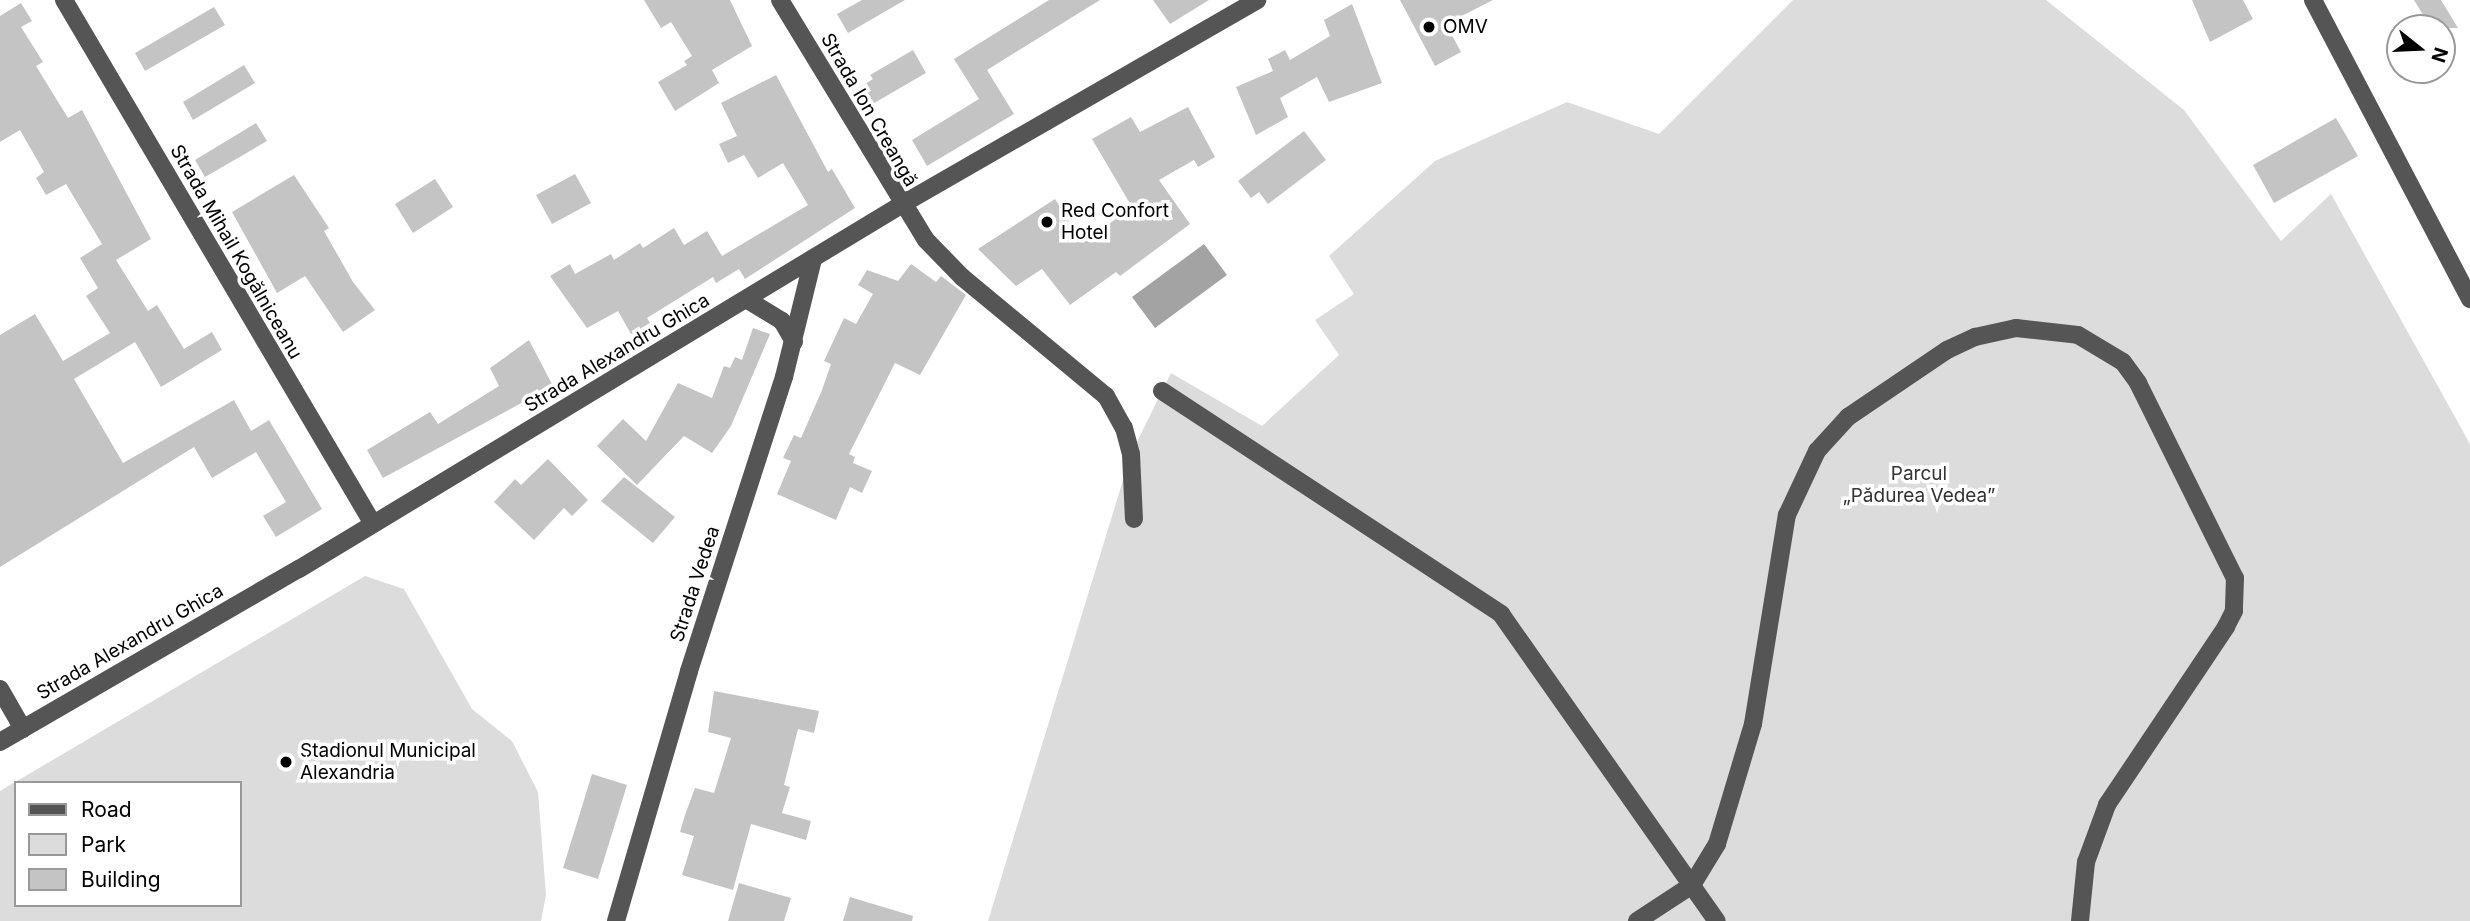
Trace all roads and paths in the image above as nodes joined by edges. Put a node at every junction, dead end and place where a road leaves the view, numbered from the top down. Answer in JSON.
{"nodes":[{"id":1,"x":64,"y":0,"type":"edge"},
{"id":2,"x":780,"y":0,"type":"edge"},
{"id":3,"x":1257,"y":0,"type":"edge"},
{"id":4,"x":2314,"y":0,"type":"edge"},
{"id":5,"x":901,"y":205,"type":"junction"},
{"id":6,"x":813,"y":259,"type":"junction"},
{"id":7,"x":2465,"y":280,"type":"edge"},
{"id":8,"x":746,"y":299,"type":"junction"},
{"id":9,"x":2470,"y":299,"type":"edge"},
{"id":10,"x":794,"y":342,"type":"junction"},
{"id":11,"x":1162,"y":391,"type":"dead end"},
{"id":12,"x":1134,"y":519,"type":"dead end"},
{"id":13,"x":373,"y":524,"type":"junction"},
{"id":14,"x":0,"y":689,"type":"edge"},
{"id":15,"x":23,"y":729,"type":"junction"},
{"id":16,"x":0,"y":743,"type":"edge"},
{"id":17,"x":1692,"y":886,"type":"junction"},
{"id":18,"x":616,"y":921,"type":"edge"},
{"id":19,"x":1637,"y":921,"type":"edge"},
{"id":20,"x":1717,"y":921,"type":"edge"},
{"id":21,"x":2080,"y":921,"type":"edge"}],
"edges":[{"from":1,"to":13,"type":"street","name":"Strada Mihail Kogălniceanu"},
{"from":2,"to":5,"type":"street","name":"Strada Ion Creangă"},
{"from":3,"to":5,"type":"street","name":"Strada Alexandru Ghica"},
{"from":4,"to":7,"type":"street"},
{"from":5,"to":6,"type":"street","name":"Strada Alexandru Ghica"},
{"from":5,"to":12,"type":"street","name":"Strada Ion Creangă"},
{"from":6,"to":8,"type":"street","name":"Strada Alexandru Ghica"},
{"from":6,"to":10,"type":"street","name":"Strada Vedea"},
{"from":7,"to":9,"type":"street"},
{"from":8,"to":10,"type":"street"},
{"from":8,"to":13,"type":"street","name":"Strada Alexandru Ghica"},
{"from":10,"to":18,"type":"street","name":"Strada Vedea"},
{"from":11,"to":17,"type":"street"},
{"from":13,"to":15,"type":"street","name":"Strada Alexandru Ghica"},
{"from":14,"to":15,"type":"street"},
{"from":15,"to":16,"type":"street","name":"Strada Alexandru Ghica"},
{"from":17,"to":19,"type":"street"},
{"from":17,"to":20,"type":"street"},
{"from":17,"to":21,"type":"street"}]}
